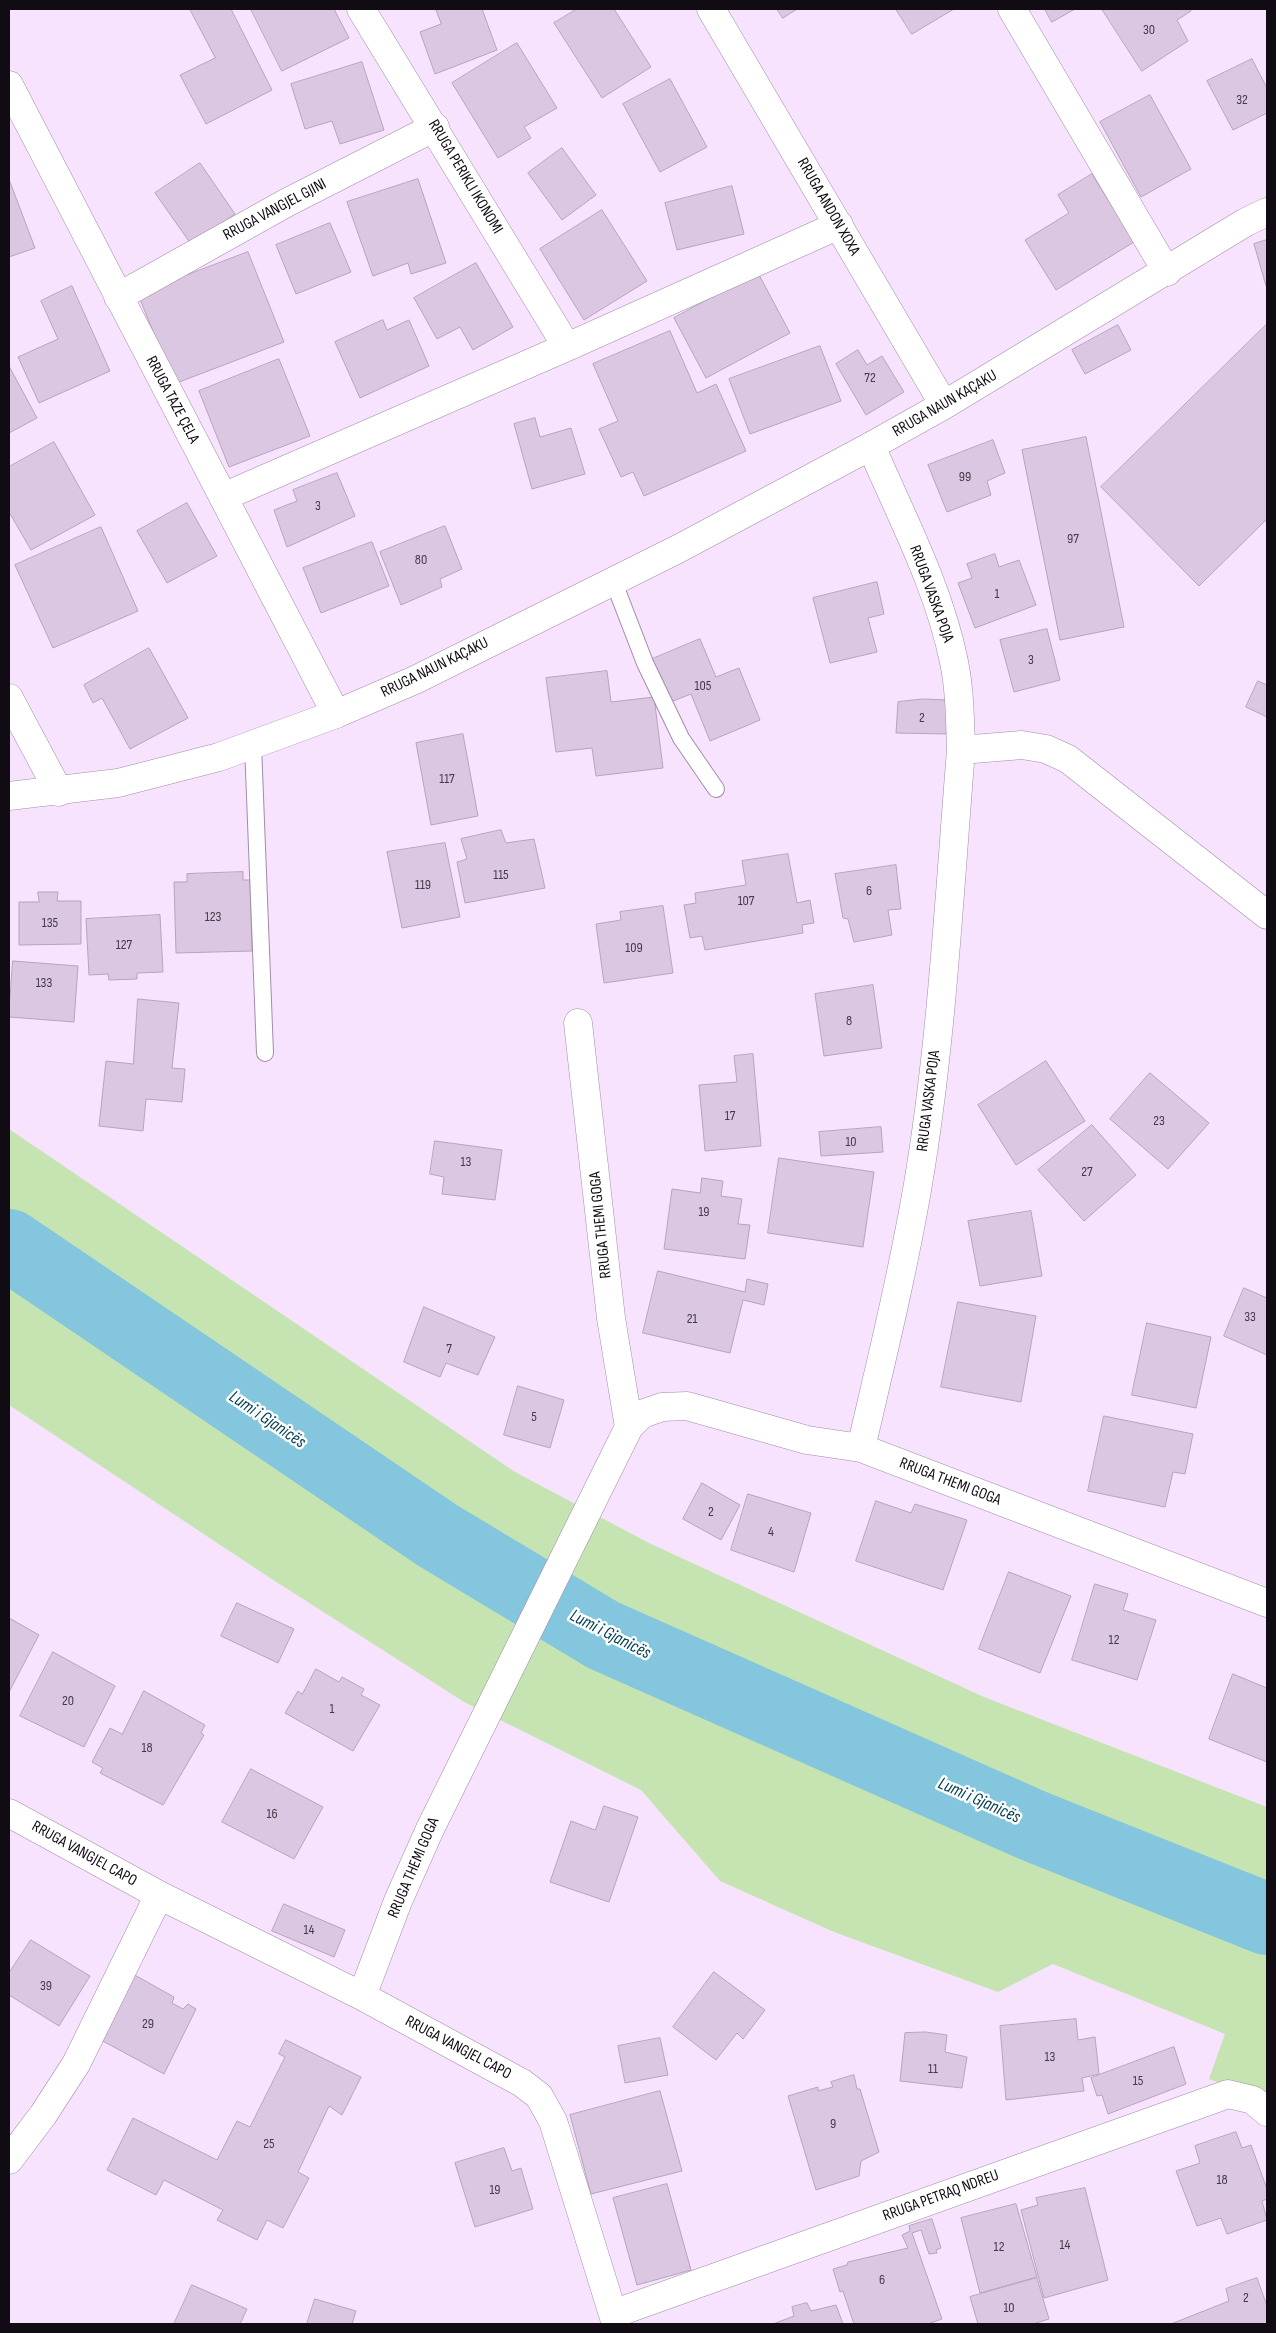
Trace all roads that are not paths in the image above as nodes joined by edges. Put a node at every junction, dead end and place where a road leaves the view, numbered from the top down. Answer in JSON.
{"nodes":[{"id":1,"x":361,"y":9,"type":"edge"},
{"id":2,"x":712,"y":9,"type":"edge"},
{"id":3,"x":1012,"y":9,"type":"edge"},
{"id":4,"x":9,"y":85,"type":"edge"},
{"id":5,"x":435,"y":127,"type":"junction"},
{"id":6,"x":1267,"y":212,"type":"edge"},
{"id":7,"x":839,"y":225,"type":"junction"},
{"id":8,"x":1167,"y":272,"type":"junction"},
{"id":9,"x":118,"y":297,"type":"junction"},
{"id":10,"x":567,"y":347,"type":"junction"},
{"id":11,"x":944,"y":405,"type":"junction"},
{"id":12,"x":871,"y":446,"type":"junction"},
{"id":13,"x":223,"y":497,"type":"junction"},
{"id":14,"x":613,"y":580,"type":"junction"},
{"id":15,"x":9,"y":698,"type":"edge"},
{"id":16,"x":336,"y":714,"type":"junction"},
{"id":17,"x":253,"y":746,"type":"junction"},
{"id":18,"x":961,"y":750,"type":"junction"},
{"id":19,"x":716,"y":789,"type":"dead end"},
{"id":20,"x":58,"y":792,"type":"junction"},
{"id":21,"x":9,"y":796,"type":"edge"},
{"id":22,"x":1267,"y":914,"type":"edge"},
{"id":23,"x":578,"y":1023,"type":"dead end"},
{"id":24,"x":265,"y":1053,"type":"dead end"},
{"id":25,"x":629,"y":1427,"type":"junction"},
{"id":26,"x":861,"y":1448,"type":"junction"},
{"id":27,"x":1267,"y":1602,"type":"edge"},
{"id":28,"x":9,"y":1813,"type":"edge"},
{"id":29,"x":159,"y":1895,"type":"junction"},
{"id":30,"x":362,"y":1996,"type":"junction"},
{"id":31,"x":1267,"y":2112,"type":"edge"},
{"id":32,"x":9,"y":2160,"type":"edge"},
{"id":33,"x":615,"y":2319,"type":"edge"}],
"edges":[{"from":1,"to":5,"type":"street","name":"RRUGA PERIKLI IKONOMI"},
{"from":2,"to":7,"type":"street","name":"RRUGA ANDON XOXA"},
{"from":3,"to":8,"type":"street"},
{"from":4,"to":9,"type":"street","name":"RRUGA TAZE ÇELA"},
{"from":5,"to":9,"type":"street","name":"RRUGA VANGJEL GJINI"},
{"from":5,"to":10,"type":"street","name":"RRUGA PERIKLI IKONOMI"},
{"from":6,"to":8,"type":"street","name":"RRUGA NAUN KAÇAKU"},
{"from":7,"to":10,"type":"street"},
{"from":7,"to":11,"type":"street","name":"RRUGA ANDON XOXA"},
{"from":8,"to":11,"type":"street","name":"RRUGA NAUN KAÇAKU"},
{"from":9,"to":13,"type":"street","name":"RRUGA TAZE ÇELA"},
{"from":10,"to":13,"type":"street"},
{"from":11,"to":12,"type":"street","name":"RRUGA NAUN KAÇAKU"},
{"from":12,"to":14,"type":"street","name":"RRUGA NAUN KAÇAKU"},
{"from":12,"to":18,"type":"street","name":"RRUGA VASKA POJA"},
{"from":13,"to":16,"type":"street","name":"RRUGA TAZE ÇELA"},
{"from":14,"to":16,"type":"street","name":"RRUGA NAUN KAÇAKU"},
{"from":14,"to":19,"type":"lane"},
{"from":15,"to":20,"type":"street"},
{"from":16,"to":17,"type":"street","name":"RRUGA NAUN KAÇAKU"},
{"from":17,"to":20,"type":"street","name":"RRUGA NAUN KAÇAKU"},
{"from":17,"to":24,"type":"lane"},
{"from":18,"to":22,"type":"street"},
{"from":18,"to":26,"type":"street","name":"RRUGA VASKA POJA"},
{"from":20,"to":21,"type":"street","name":"RRUGA NAUN KAÇAKU"},
{"from":23,"to":25,"type":"street","name":"RRUGA THEMI GOGA"},
{"from":25,"to":26,"type":"street","name":"RRUGA THEMI GOGA"},
{"from":25,"to":30,"type":"street","name":"RRUGA THEMI GOGA"},
{"from":26,"to":27,"type":"street","name":"RRUGA THEMI GOGA"},
{"from":28,"to":29,"type":"street","name":"RRUGA VANGJEL CAPO"},
{"from":29,"to":30,"type":"street","name":"RRUGA VANGJEL CAPO"},
{"from":29,"to":32,"type":"street"},
{"from":30,"to":33,"type":"street","name":"RRUGA VANGJEL CAPO"},
{"from":31,"to":33,"type":"street","name":"RRUGA PETRAQ NDREU"}]}
